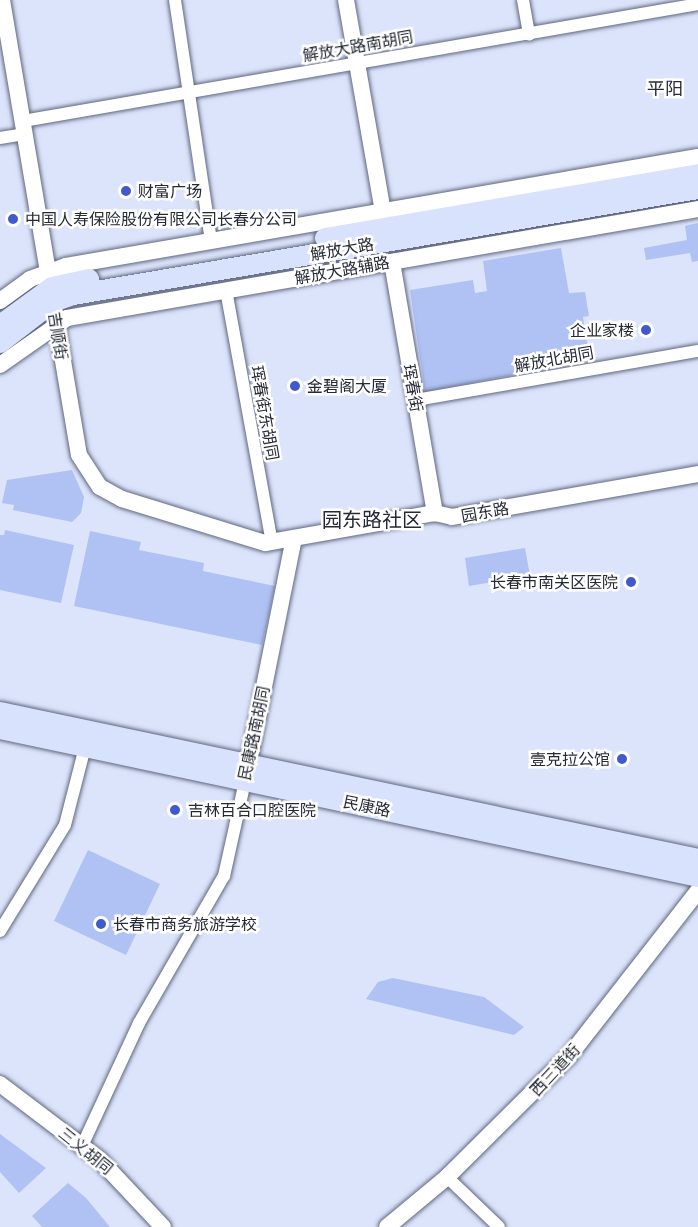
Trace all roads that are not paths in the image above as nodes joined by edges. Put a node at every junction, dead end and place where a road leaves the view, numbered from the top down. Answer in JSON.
{"nodes":[{"id":1,"x":2,"y":0,"type":"edge"},
{"id":2,"x":175,"y":0,"type":"edge"},
{"id":3,"x":346,"y":0,"type":"edge"},
{"id":4,"x":523,"y":0,"type":"edge"},
{"id":5,"x":698,"y":4,"type":"edge"},
{"id":6,"x":529,"y":33,"type":"junction"},
{"id":7,"x":357,"y":63,"type":"junction"},
{"id":8,"x":189,"y":92,"type":"junction"},
{"id":9,"x":25,"y":128,"type":"junction"},
{"id":10,"x":0,"y":138,"type":"edge"},
{"id":11,"x":698,"y":157,"type":"edge"},
{"id":12,"x":698,"y":174,"type":"edge"},
{"id":13,"x":698,"y":189,"type":"edge"},
{"id":14,"x":698,"y":209,"type":"edge"},
{"id":15,"x":383,"y":211,"type":"junction"},
{"id":16,"x":211,"y":241,"type":"junction"},
{"id":17,"x":392,"y":261,"type":"junction"},
{"id":18,"x":51,"y":286,"type":"junction"},
{"id":19,"x":226,"y":290,"type":"junction"},
{"id":20,"x":0,"y":301,"type":"edge"},
{"id":21,"x":55,"y":323,"type":"junction"},
{"id":22,"x":0,"y":325,"type":"edge"},
{"id":23,"x":0,"y":343,"type":"edge"},
{"id":24,"x":698,"y":351,"type":"edge"},
{"id":25,"x":0,"y":365,"type":"edge"},
{"id":26,"x":416,"y":400,"type":"junction"},
{"id":27,"x":698,"y":474,"type":"edge"},
{"id":28,"x":435,"y":513,"type":"junction"},
{"id":29,"x":294,"y":539,"type":"junction"},
{"id":30,"x":272,"y":543,"type":"junction"},
{"id":31,"x":0,"y":712,"type":"edge"},
{"id":32,"x":0,"y":729,"type":"edge"},
{"id":33,"x":85,"y":747,"type":"junction"},
{"id":34,"x":246,"y":772,"type":"junction"},
{"id":35,"x":698,"y":859,"type":"edge"},
{"id":36,"x":698,"y":877,"type":"edge"},
{"id":37,"x":698,"y":891,"type":"edge"},
{"id":38,"x":0,"y":931,"type":"edge"},
{"id":39,"x":0,"y":1084,"type":"edge"},
{"id":40,"x":82,"y":1146,"type":"junction"},
{"id":41,"x":447,"y":1177,"type":"junction"},
{"id":42,"x":162,"y":1227,"type":"edge"},
{"id":43,"x":387,"y":1227,"type":"edge"},
{"id":44,"x":499,"y":1227,"type":"edge"}],
"edges":[{"from":1,"to":9,"type":"street","name":"吉顺街"},
{"from":2,"to":8,"type":"street"},
{"from":3,"to":7,"type":"street"},
{"from":4,"to":6,"type":"street"},
{"from":5,"to":6,"type":"street","name":"解放大路南胡同"},
{"from":6,"to":7,"type":"street","name":"解放大路南胡同"},
{"from":7,"to":8,"type":"street","name":"解放大路南胡同"},
{"from":7,"to":15,"type":"street"},
{"from":8,"to":9,"type":"street","name":"解放大路南胡同"},
{"from":8,"to":16,"type":"street"},
{"from":9,"to":10,"type":"street","name":"解放大路南胡同"},
{"from":9,"to":18,"type":"street","name":"吉顺街"},
{"from":11,"to":15,"type":"street"},
{"from":12,"to":18,"type":"main road","name":"解放大路"},
{"from":13,"to":18,"type":"main road","name":"解放大路"},
{"from":14,"to":17,"type":"street","name":"解放大路辅路"},
{"from":15,"to":16,"type":"street"},
{"from":16,"to":18,"type":"street"},
{"from":17,"to":19,"type":"street","name":"解放大路辅路"},
{"from":17,"to":26,"type":"street","name":"珲春街"},
{"from":18,"to":20,"type":"street"},
{"from":18,"to":21,"type":"street","name":"吉顺街"},
{"from":18,"to":22,"type":"main road","name":"解放大路"},
{"from":18,"to":23,"type":"main road","name":"解放大路"},
{"from":19,"to":21,"type":"street","name":"解放大路辅路"},
{"from":19,"to":30,"type":"street","name":"珲春街东胡同"},
{"from":21,"to":25,"type":"street","name":"解放大路辅路"},
{"from":21,"to":30,"type":"street","name":"吉顺街"},
{"from":24,"to":26,"type":"street","name":"解放北胡同"},
{"from":26,"to":28,"type":"street","name":"珲春街"},
{"from":27,"to":28,"type":"street","name":"园东路"},
{"from":28,"to":29,"type":"street","name":"园东路"},
{"from":29,"to":30,"type":"street","name":"园东路"},
{"from":29,"to":34,"type":"street","name":"民康路南胡同"},
{"from":31,"to":34,"type":"main road","name":"民康路"},
{"from":32,"to":33,"type":"main road","name":"民康路"},
{"from":33,"to":34,"type":"main road","name":"民康路"},
{"from":33,"to":38,"type":"street"},
{"from":34,"to":35,"type":"main road","name":"民康路"},
{"from":34,"to":36,"type":"main road","name":"民康路"},
{"from":34,"to":40,"type":"street","name":"民康路南胡同"},
{"from":37,"to":41,"type":"street","name":"西三道街"},
{"from":39,"to":40,"type":"street","name":"三义胡同"},
{"from":40,"to":42,"type":"street","name":"三义胡同"},
{"from":41,"to":43,"type":"street","name":"西三道街"},
{"from":41,"to":44,"type":"street"}]}
